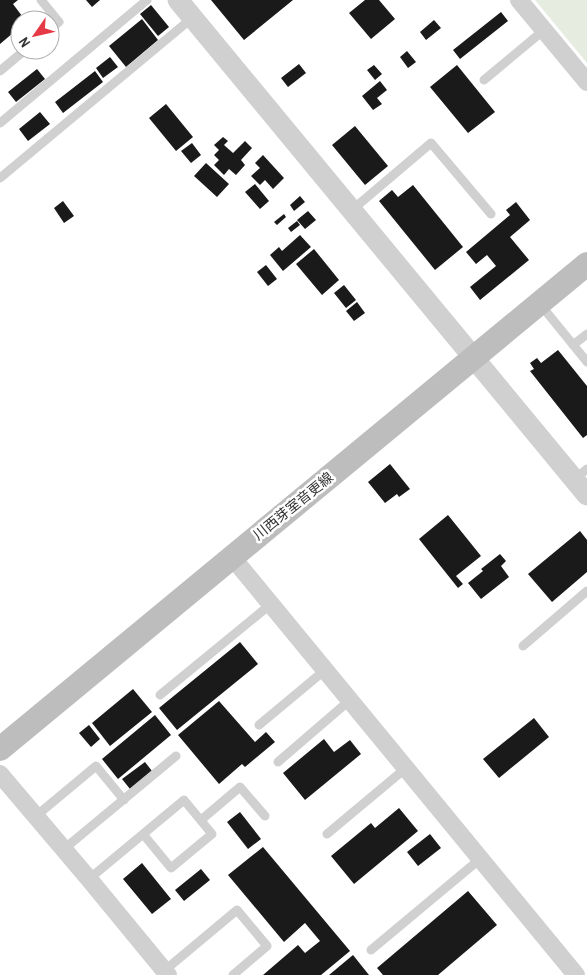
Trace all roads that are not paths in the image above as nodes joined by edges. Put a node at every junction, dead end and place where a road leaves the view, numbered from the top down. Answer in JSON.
{"nodes":[{"id":1,"x":41,"y":0,"type":"edge"},
{"id":2,"x":147,"y":0,"type":"edge"},
{"id":3,"x":178,"y":0,"type":"edge"},
{"id":4,"x":519,"y":0,"type":"edge"},
{"id":5,"x":49,"y":10,"type":"edge"},
{"id":6,"x":193,"y":18,"type":"junction"},
{"id":7,"x":544,"y":30,"type":"junction"},
{"id":8,"x":13,"y":60,"type":"edge"},
{"id":9,"x":0,"y":71,"type":"edge"},
{"id":10,"x":484,"y":80,"type":"dead end"},
{"id":11,"x":587,"y":82,"type":"edge"},
{"id":12,"x":0,"y":124,"type":"edge"},
{"id":13,"x":0,"y":178,"type":"edge"},
{"id":14,"x":352,"y":210,"type":"junction"},
{"id":15,"x":491,"y":214,"type":"dead end"},
{"id":16,"x":587,"y":264,"type":"edge"},
{"id":17,"x":539,"y":304,"type":"junction"},
{"id":18,"x":587,"y":334,"type":"edge"},
{"id":19,"x":573,"y":345,"type":"junction"},
{"id":20,"x":474,"y":358,"type":"junction"},
{"id":21,"x":587,"y":362,"type":"edge"},
{"id":22,"x":583,"y":481,"type":"edge"},
{"id":23,"x":232,"y":557,"type":"junction"},
{"id":24,"x":587,"y":591,"type":"edge"},
{"id":25,"x":270,"y":604,"type":"junction"},
{"id":26,"x":523,"y":646,"type":"dead end"},
{"id":27,"x":325,"y":670,"type":"junction"},
{"id":28,"x":160,"y":695,"type":"dead end"},
{"id":29,"x":350,"y":700,"type":"junction"},
{"id":30,"x":259,"y":725,"type":"dead end"},
{"id":31,"x":0,"y":749,"type":"edge"},
{"id":32,"x":176,"y":756,"type":"dead end"},
{"id":33,"x":278,"y":762,"type":"dead end"},
{"id":34,"x":406,"y":768,"type":"junction"},
{"id":35,"x":0,"y":774,"type":"edge"},
{"id":36,"x":124,"y":800,"type":"junction"},
{"id":37,"x":36,"y":816,"type":"junction"},
{"id":38,"x":264,"y":816,"type":"dead end"},
{"id":39,"x":200,"y":820,"type":"junction"},
{"id":40,"x":143,"y":834,"type":"junction"},
{"id":41,"x":327,"y":834,"type":"dead end"},
{"id":42,"x":64,"y":849,"type":"junction"},
{"id":43,"x":480,"y":859,"type":"junction"},
{"id":44,"x":89,"y":879,"type":"junction"},
{"id":45,"x":371,"y":950,"type":"dead end"},
{"id":46,"x":166,"y":973,"type":"edge"},
{"id":47,"x":232,"y":975,"type":"edge"},
{"id":48,"x":576,"y":975,"type":"edge"}],
"edges":[{"from":1,"to":5,"type":"lane"},
{"from":2,"to":12,"type":"lane"},
{"from":3,"to":6,"type":"street"},
{"from":4,"to":7,"type":"street"},
{"from":6,"to":13,"type":"lane"},
{"from":6,"to":14,"type":"street"},
{"from":7,"to":10,"type":"lane"},
{"from":7,"to":11,"type":"street"},
{"from":8,"to":9,"type":"lane"},
{"from":14,"to":15,"type":"lane"},
{"from":14,"to":20,"type":"street"},
{"from":16,"to":17,"type":"main road","name":"川西芽室音更線"},
{"from":17,"to":19,"type":"lane"},
{"from":17,"to":20,"type":"main road","name":"川西芽室音更線"},
{"from":18,"to":19,"type":"lane"},
{"from":19,"to":21,"type":"lane"},
{"from":20,"to":22,"type":"street"},
{"from":20,"to":23,"type":"main road","name":"川西芽室音更線"},
{"from":23,"to":25,"type":"street"},
{"from":23,"to":31,"type":"main road","name":"川西芽室音更線"},
{"from":24,"to":26,"type":"lane"},
{"from":25,"to":27,"type":"street"},
{"from":25,"to":28,"type":"lane"},
{"from":27,"to":29,"type":"street"},
{"from":27,"to":30,"type":"lane"},
{"from":29,"to":33,"type":"lane"},
{"from":29,"to":34,"type":"street"},
{"from":32,"to":36,"type":"lane"},
{"from":34,"to":41,"type":"lane"},
{"from":34,"to":43,"type":"street"},
{"from":35,"to":37,"type":"street"},
{"from":36,"to":37,"type":"lane"},
{"from":36,"to":42,"type":"lane"},
{"from":37,"to":42,"type":"street"},
{"from":38,"to":39,"type":"lane"},
{"from":39,"to":40,"type":"lane"},
{"from":39,"to":40,"type":"lane"},
{"from":40,"to":44,"type":"lane"},
{"from":42,"to":44,"type":"street"},
{"from":43,"to":45,"type":"lane"},
{"from":43,"to":48,"type":"street"},
{"from":44,"to":46,"type":"street"},
{"from":46,"to":47,"type":"lane"}]}
